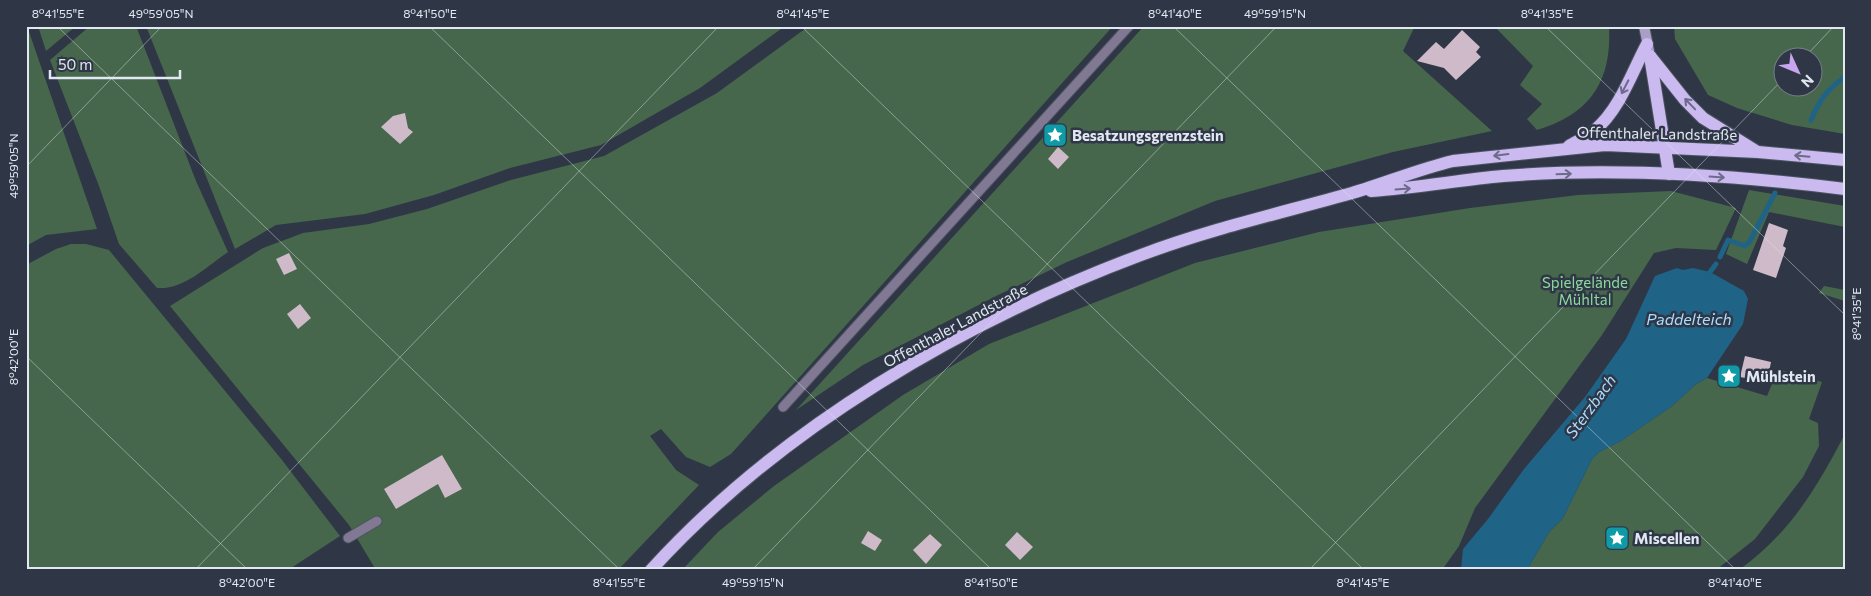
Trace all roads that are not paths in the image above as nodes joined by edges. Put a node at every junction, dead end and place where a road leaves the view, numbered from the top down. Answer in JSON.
{"nodes":[{"id":1,"x":1129,"y":26,"type":"edge"},
{"id":2,"x":1644,"y":26,"type":"edge"},
{"id":3,"x":1647,"y":44,"type":"junction"},
{"id":4,"x":1650,"y":56,"type":"junction"},
{"id":5,"x":1665,"y":147,"type":"junction"},
{"id":6,"x":1566,"y":148,"type":"junction"},
{"id":7,"x":1758,"y":152,"type":"junction"},
{"id":8,"x":1845,"y":160,"type":"edge"},
{"id":9,"x":1669,"y":174,"type":"junction"},
{"id":10,"x":1845,"y":189,"type":"edge"},
{"id":11,"x":1354,"y":192,"type":"junction"},
{"id":12,"x":783,"y":407,"type":"dead end"},
{"id":13,"x":377,"y":521,"type":"dead end"},
{"id":14,"x":348,"y":538,"type":"dead end"},
{"id":15,"x":650,"y":570,"type":"edge"}],
"edges":[{"from":1,"to":12,"type":"lane"},
{"from":2,"to":3,"type":"main road"},
{"from":3,"to":4,"type":"main road"},
{"from":3,"to":6,"type":"main road","one_way":true},
{"from":4,"to":5,"type":"main road"},
{"from":7,"to":4,"type":"main road","one_way":true},
{"from":5,"to":6,"type":"main road","name":"Offenthaler Landstraße"},
{"from":5,"to":7,"type":"main road","name":"Offenthaler Landstraße"},
{"from":5,"to":9,"type":"main road"},
{"from":6,"to":11,"type":"main road","name":"Offenthaler Landstraße","one_way":true},
{"from":8,"to":7,"type":"main road","name":"Offenthaler Landstraße","one_way":true},
{"from":9,"to":10,"type":"main road","name":"Offenthaler Landstraße","one_way":true},
{"from":11,"to":9,"type":"main road","name":"Offenthaler Landstraße","one_way":true},
{"from":11,"to":15,"type":"main road","name":"Offenthaler Landstraße"},
{"from":13,"to":14,"type":"lane"}]}
